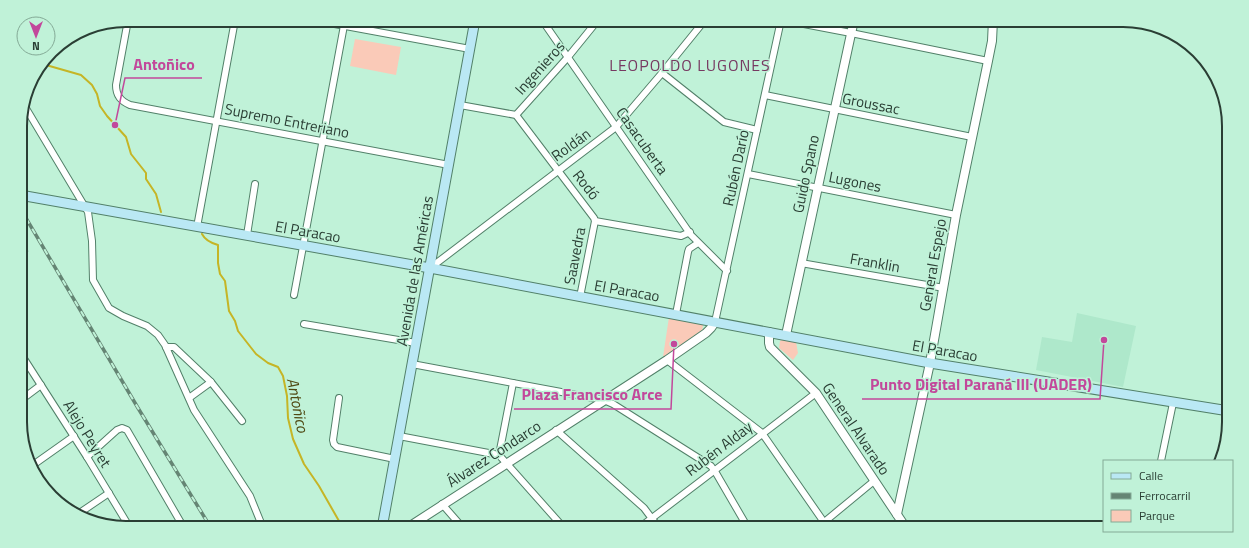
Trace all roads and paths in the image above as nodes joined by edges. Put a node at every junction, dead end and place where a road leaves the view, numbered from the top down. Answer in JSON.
{"nodes":[{"id":1,"x":127,"y":27,"type":"edge"},
{"id":2,"x":234,"y":27,"type":"edge"},
{"id":3,"x":343,"y":27,"type":"edge"},
{"id":4,"x":363,"y":27,"type":"edge"},
{"id":5,"x":474,"y":27,"type":"edge"},
{"id":6,"x":547,"y":27,"type":"edge"},
{"id":7,"x":592,"y":27,"type":"edge"},
{"id":8,"x":699,"y":27,"type":"edge"},
{"id":9,"x":780,"y":27,"type":"edge"},
{"id":10,"x":819,"y":27,"type":"edge"},
{"id":11,"x":852,"y":27,"type":"edge"},
{"id":12,"x":993,"y":27,"type":"edge"},
{"id":13,"x":851,"y":33,"type":"junction"},
{"id":14,"x":470,"y":49,"type":"junction"},
{"id":15,"x":568,"y":57,"type":"junction"},
{"id":16,"x":988,"y":61,"type":"junction"},
{"id":17,"x":662,"y":73,"type":"junction"},
{"id":18,"x":765,"y":95,"type":"junction"},
{"id":19,"x":460,"y":105,"type":"junction"},
{"id":20,"x":834,"y":109,"type":"junction"},
{"id":21,"x":28,"y":112,"type":"edge"},
{"id":22,"x":516,"y":115,"type":"junction"},
{"id":23,"x":217,"y":122,"type":"junction"},
{"id":24,"x":616,"y":127,"type":"junction"},
{"id":25,"x":757,"y":130,"type":"junction"},
{"id":26,"x":972,"y":137,"type":"junction"},
{"id":27,"x":322,"y":141,"type":"junction"},
{"id":28,"x":449,"y":165,"type":"junction"},
{"id":29,"x":558,"y":171,"type":"junction"},
{"id":30,"x":748,"y":174,"type":"junction"},
{"id":31,"x":255,"y":184,"type":"dead end"},
{"id":32,"x":817,"y":188,"type":"junction"},
{"id":33,"x":27,"y":196,"type":"edge"},
{"id":34,"x":84,"y":207,"type":"junction"},
{"id":35,"x":956,"y":215,"type":"junction"},
{"id":36,"x":595,"y":221,"type":"junction"},
{"id":37,"x":197,"y":227,"type":"junction"},
{"id":38,"x":690,"y":232,"type":"junction"},
{"id":39,"x":247,"y":235,"type":"junction"},
{"id":40,"x":698,"y":242,"type":"junction"},
{"id":41,"x":303,"y":246,"type":"junction"},
{"id":42,"x":801,"y":263,"type":"junction"},
{"id":43,"x":430,"y":268,"type":"junction"},
{"id":44,"x":726,"y":271,"type":"junction"},
{"id":45,"x":944,"y":288,"type":"junction"},
{"id":46,"x":294,"y":295,"type":"dead end"},
{"id":47,"x":580,"y":297,"type":"junction"},
{"id":48,"x":676,"y":314,"type":"junction"},
{"id":49,"x":715,"y":322,"type":"junction"},
{"id":50,"x":304,"y":324,"type":"dead end"},
{"id":51,"x":769,"y":332,"type":"junction"},
{"id":52,"x":786,"y":335,"type":"junction"},
{"id":53,"x":416,"y":343,"type":"junction"},
{"id":54,"x":166,"y":346,"type":"junction"},
{"id":55,"x":667,"y":360,"type":"junction"},
{"id":56,"x":27,"y":363,"type":"edge"},
{"id":57,"x":930,"y":363,"type":"junction"},
{"id":58,"x":412,"y":364,"type":"junction"},
{"id":59,"x":211,"y":382,"type":"junction"},
{"id":60,"x":513,"y":383,"type":"junction"},
{"id":61,"x":41,"y":385,"type":"junction"},
{"id":62,"x":816,"y":393,"type":"junction"},
{"id":63,"x":27,"y":396,"type":"edge"},
{"id":64,"x":188,"y":398,"type":"junction"},
{"id":65,"x":339,"y":398,"type":"dead end"},
{"id":66,"x":604,"y":400,"type":"junction"},
{"id":67,"x":1174,"y":403,"type":"junction"},
{"id":68,"x":1222,"y":410,"type":"edge"},
{"id":69,"x":242,"y":421,"type":"dead end"},
{"id":70,"x":556,"y":430,"type":"junction"},
{"id":71,"x":762,"y":433,"type":"junction"},
{"id":72,"x":74,"y":436,"type":"junction"},
{"id":73,"x":399,"y":436,"type":"junction"},
{"id":74,"x":499,"y":455,"type":"junction"},
{"id":75,"x":87,"y":456,"type":"junction"},
{"id":76,"x":395,"y":459,"type":"junction"},
{"id":77,"x":1162,"y":460,"type":"edge"},
{"id":78,"x":506,"y":462,"type":"junction"},
{"id":79,"x":36,"y":463,"type":"edge"},
{"id":80,"x":714,"y":470,"type":"junction"},
{"id":81,"x":874,"y":481,"type":"junction"},
{"id":82,"x":108,"y":493,"type":"junction"},
{"id":83,"x":442,"y":504,"type":"junction"},
{"id":84,"x":83,"y":511,"type":"edge"},
{"id":85,"x":897,"y":514,"type":"junction"},
{"id":86,"x":652,"y":517,"type":"junction"},
{"id":87,"x":126,"y":521,"type":"edge"},
{"id":88,"x":180,"y":521,"type":"edge"},
{"id":89,"x":260,"y":521,"type":"edge"},
{"id":90,"x":383,"y":521,"type":"edge"},
{"id":91,"x":417,"y":521,"type":"edge"},
{"id":92,"x":457,"y":521,"type":"edge"},
{"id":93,"x":558,"y":521,"type":"edge"},
{"id":94,"x":647,"y":521,"type":"edge"},
{"id":95,"x":655,"y":521,"type":"edge"},
{"id":96,"x":744,"y":521,"type":"edge"},
{"id":97,"x":823,"y":521,"type":"edge"},
{"id":98,"x":830,"y":521,"type":"edge"},
{"id":99,"x":902,"y":521,"type":"edge"}],
"edges":[{"from":1,"to":23,"type":"street","name":"Supremo Entreriano"},
{"from":2,"to":23,"type":"street"},
{"from":3,"to":27,"type":"street"},
{"from":4,"to":14,"type":"street"},
{"from":5,"to":14,"type":"main road","name":"Avenida de las Américas"},
{"from":6,"to":15,"type":"street","name":"Casacuberta"},
{"from":7,"to":15,"type":"street","name":"Ingenieros"},
{"from":8,"to":17,"type":"street","name":"Roldán"},
{"from":9,"to":18,"type":"street","name":"Rubén Darío"},
{"from":10,"to":13,"type":"street"},
{"from":11,"to":13,"type":"street","name":"Guido Spano"},
{"from":12,"to":16,"type":"street","name":"General Espejo"},
{"from":13,"to":16,"type":"street"},
{"from":13,"to":20,"type":"street","name":"Guido Spano"},
{"from":14,"to":19,"type":"main road","name":"Avenida de las Américas"},
{"from":15,"to":22,"type":"street","name":"Ingenieros"},
{"from":15,"to":24,"type":"street","name":"Casacuberta"},
{"from":16,"to":26,"type":"street","name":"General Espejo"},
{"from":17,"to":24,"type":"street","name":"Roldán"},
{"from":17,"to":25,"type":"street"},
{"from":18,"to":20,"type":"street","name":"Groussac"},
{"from":18,"to":25,"type":"street","name":"Rubén Darío"},
{"from":19,"to":22,"type":"street"},
{"from":19,"to":28,"type":"main road","name":"Avenida de las Américas"},
{"from":20,"to":26,"type":"street","name":"Groussac"},
{"from":20,"to":32,"type":"street","name":"Guido Spano"},
{"from":21,"to":34,"type":"street"},
{"from":22,"to":29,"type":"street","name":"Rodó"},
{"from":23,"to":27,"type":"street","name":"Supremo Entreriano"},
{"from":23,"to":37,"type":"street"},
{"from":24,"to":29,"type":"street","name":"Roldán"},
{"from":24,"to":38,"type":"street","name":"Casacuberta"},
{"from":25,"to":30,"type":"street","name":"Rubén Darío"},
{"from":26,"to":35,"type":"street","name":"General Espejo"},
{"from":27,"to":28,"type":"street","name":"Supremo Entreriano"},
{"from":27,"to":41,"type":"street"},
{"from":28,"to":43,"type":"main road","name":"Avenida de las Américas"},
{"from":29,"to":36,"type":"street","name":"Rodó"},
{"from":29,"to":43,"type":"street","name":"Roldán"},
{"from":30,"to":32,"type":"street","name":"Lugones"},
{"from":30,"to":44,"type":"street","name":"Rubén Darío"},
{"from":31,"to":39,"type":"street"},
{"from":32,"to":35,"type":"street","name":"Lugones"},
{"from":32,"to":42,"type":"street","name":"Guido Spano"},
{"from":33,"to":34,"type":"main road","name":"El Paracao"},
{"from":34,"to":37,"type":"main road","name":"El Paracao"},
{"from":34,"to":54,"type":"street"},
{"from":35,"to":45,"type":"street","name":"General Espejo"},
{"from":36,"to":38,"type":"street","name":"Rodó"},
{"from":36,"to":47,"type":"street","name":"Saavedra"},
{"from":37,"to":39,"type":"main road","name":"El Paracao"},
{"from":38,"to":40,"type":"street","name":"Casacuberta"},
{"from":39,"to":41,"type":"main road","name":"El Paracao"},
{"from":40,"to":44,"type":"street","name":"Casacuberta"},
{"from":40,"to":48,"type":"street"},
{"from":41,"to":43,"type":"main road","name":"El Paracao"},
{"from":41,"to":46,"type":"street"},
{"from":42,"to":45,"type":"street","name":"Franklin"},
{"from":42,"to":52,"type":"street","name":"Guido Spano"},
{"from":43,"to":47,"type":"main road","name":"El Paracao"},
{"from":43,"to":53,"type":"main road","name":"Avenida de las Américas"},
{"from":44,"to":49,"type":"street","name":"Rubén Darío"},
{"from":45,"to":57,"type":"street","name":"General Espejo"},
{"from":47,"to":48,"type":"main road","name":"El Paracao"},
{"from":48,"to":49,"type":"main road","name":"El Paracao"},
{"from":49,"to":51,"type":"main road","name":"El Paracao"},
{"from":49,"to":55,"type":"street","name":"Álvarez Condarco"},
{"from":50,"to":53,"type":"street"},
{"from":51,"to":52,"type":"main road","name":"El Paracao"},
{"from":51,"to":62,"type":"street","name":"General Alvarado"},
{"from":52,"to":57,"type":"main road","name":"El Paracao"},
{"from":53,"to":58,"type":"main road","name":"Avenida de las Américas"},
{"from":54,"to":59,"type":"street"},
{"from":54,"to":64,"type":"street"},
{"from":55,"to":66,"type":"street","name":"Álvarez Condarco"},
{"from":55,"to":71,"type":"street"},
{"from":56,"to":61,"type":"street","name":"Alejo Peyret"},
{"from":57,"to":67,"type":"main road","name":"El Paracao"},
{"from":57,"to":85,"type":"street","name":"General Espejo"},
{"from":58,"to":60,"type":"street"},
{"from":58,"to":73,"type":"main road","name":"Avenida de las Américas"},
{"from":59,"to":64,"type":"street"},
{"from":59,"to":69,"type":"street"},
{"from":60,"to":66,"type":"street"},
{"from":60,"to":74,"type":"street"},
{"from":61,"to":63,"type":"street"},
{"from":61,"to":72,"type":"street","name":"Alejo Peyret"},
{"from":62,"to":71,"type":"street","name":"Rubén Alday"},
{"from":62,"to":81,"type":"street","name":"General Alvarado"},
{"from":64,"to":89,"type":"street"},
{"from":65,"to":76,"type":"street"},
{"from":66,"to":70,"type":"street","name":"Álvarez Condarco"},
{"from":66,"to":80,"type":"street"},
{"from":67,"to":68,"type":"main road","name":"El Paracao"},
{"from":67,"to":77,"type":"street"},
{"from":70,"to":78,"type":"street","name":"Álvarez Condarco"},
{"from":70,"to":86,"type":"street"},
{"from":71,"to":80,"type":"street","name":"Rubén Alday"},
{"from":71,"to":97,"type":"street"},
{"from":72,"to":75,"type":"street","name":"Alejo Peyret"},
{"from":72,"to":79,"type":"street"},
{"from":73,"to":74,"type":"street"},
{"from":73,"to":76,"type":"main road","name":"Avenida de las Américas"},
{"from":74,"to":78,"type":"street"},
{"from":75,"to":82,"type":"street","name":"Alejo Peyret"},
{"from":75,"to":88,"type":"street"},
{"from":76,"to":90,"type":"main road","name":"Avenida de las Américas"},
{"from":78,"to":83,"type":"street","name":"Álvarez Condarco"},
{"from":78,"to":93,"type":"street"},
{"from":80,"to":86,"type":"street","name":"Rubén Alday"},
{"from":80,"to":96,"type":"street"},
{"from":81,"to":85,"type":"street","name":"General Alvarado"},
{"from":81,"to":98,"type":"street"},
{"from":82,"to":84,"type":"street"},
{"from":82,"to":87,"type":"street","name":"Alejo Peyret"},
{"from":83,"to":91,"type":"street","name":"Álvarez Condarco"},
{"from":83,"to":92,"type":"street"},
{"from":85,"to":99,"type":"street","name":"General Alvarado"},
{"from":86,"to":94,"type":"street","name":"Rubén Alday"},
{"from":86,"to":95,"type":"street"}]}
